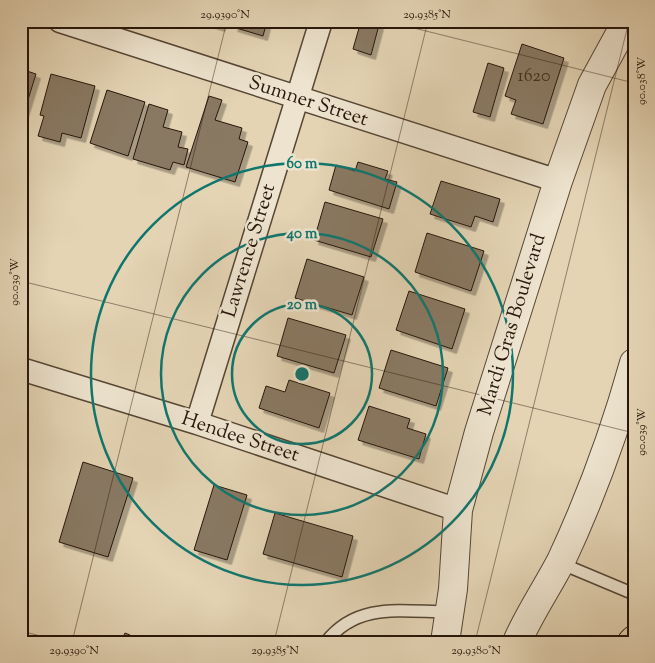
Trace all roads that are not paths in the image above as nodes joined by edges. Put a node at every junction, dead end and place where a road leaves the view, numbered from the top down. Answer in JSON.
{"nodes":[{"id":1,"x":60,"y":21,"type":"edge"},
{"id":2,"x":321,"y":21,"type":"edge"},
{"id":3,"x":627,"y":21,"type":"edge"},
{"id":4,"x":296,"y":98,"type":"junction"},
{"id":5,"x":558,"y":181,"type":"junction"},
{"id":6,"x":634,"y":363,"type":"edge"},
{"id":7,"x":21,"y":369,"type":"edge"},
{"id":8,"x":197,"y":423,"type":"junction"},
{"id":9,"x":458,"y":510,"type":"junction"},
{"id":10,"x":560,"y":562,"type":"junction"},
{"id":11,"x":634,"y":594,"type":"edge"},
{"id":12,"x":450,"y":612,"type":"junction"},
{"id":13,"x":326,"y":642,"type":"edge"},
{"id":14,"x":445,"y":642,"type":"edge"},
{"id":15,"x":517,"y":642,"type":"edge"}],
"edges":[{"from":1,"to":4,"type":"street","name":"Sumner Street"},
{"from":2,"to":4,"type":"street","name":"Lawrence Street"},
{"from":3,"to":5,"type":"street","name":"Mardi Gras Boulevard"},
{"from":4,"to":5,"type":"street","name":"Sumner Street"},
{"from":4,"to":8,"type":"street","name":"Lawrence Street"},
{"from":5,"to":9,"type":"street","name":"Mardi Gras Boulevard"},
{"from":6,"to":10,"type":"street"},
{"from":7,"to":8,"type":"street","name":"Hendee Street"},
{"from":8,"to":9,"type":"street","name":"Hendee Street"},
{"from":9,"to":12,"type":"street","name":"Mardi Gras Boulevard"},
{"from":10,"to":11,"type":"lane"},
{"from":10,"to":15,"type":"street"},
{"from":12,"to":13,"type":"lane"},
{"from":12,"to":14,"type":"street","name":"Mardi Gras Boulevard"}]}
